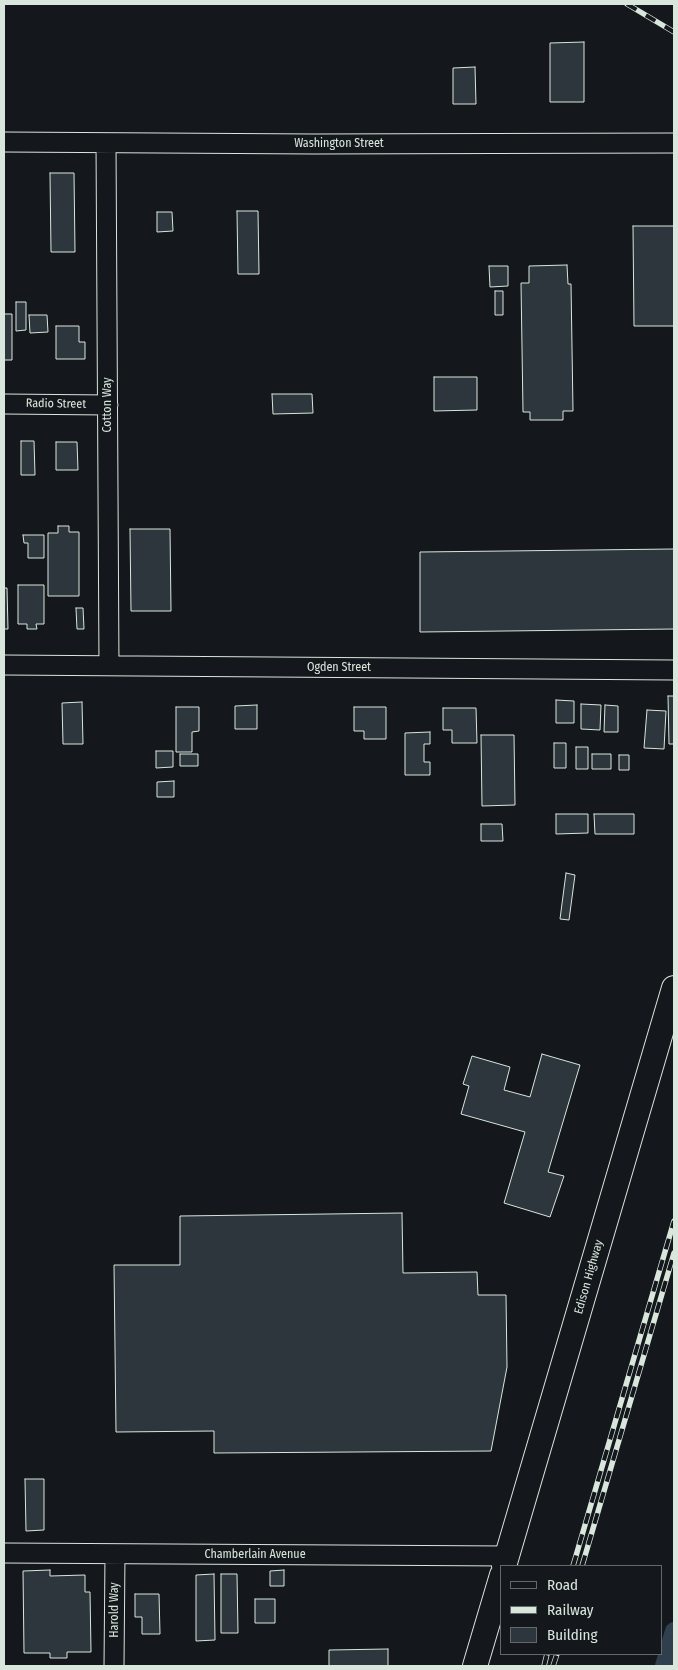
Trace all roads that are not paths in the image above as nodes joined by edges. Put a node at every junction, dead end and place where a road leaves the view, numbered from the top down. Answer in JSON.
{"nodes":[{"id":1,"x":4,"y":142,"type":"edge"},
{"id":2,"x":106,"y":143,"type":"junction"},
{"id":3,"x":674,"y":143,"type":"edge"},
{"id":4,"x":4,"y":404,"type":"edge"},
{"id":5,"x":108,"y":405,"type":"junction"},
{"id":6,"x":4,"y":666,"type":"edge"},
{"id":7,"x":109,"y":666,"type":"junction"},
{"id":8,"x":674,"y":670,"type":"edge"},
{"id":9,"x":674,"y":988,"type":"edge"},
{"id":10,"x":4,"y":1553,"type":"edge"},
{"id":11,"x":115,"y":1554,"type":"junction"},
{"id":12,"x":504,"y":1565,"type":"edge"},
{"id":13,"x":500,"y":1566,"type":"edge"},
{"id":14,"x":500,"y":1580,"type":"edge"},
{"id":15,"x":114,"y":1666,"type":"edge"},
{"id":16,"x":475,"y":1666,"type":"edge"}],
"edges":[{"from":1,"to":2,"type":"street","name":"Washington Street"},
{"from":2,"to":3,"type":"street","name":"Washington Street"},
{"from":2,"to":5,"type":"street","name":"Cotton Way"},
{"from":4,"to":5,"type":"street","name":"Radio Street"},
{"from":5,"to":7,"type":"street","name":"Cotton Way"},
{"from":6,"to":7,"type":"street","name":"Ogden Street"},
{"from":7,"to":8,"type":"street","name":"Ogden Street"},
{"from":9,"to":12,"type":"main road","name":"Edison Highway"},
{"from":10,"to":11,"type":"street","name":"Chamberlain Avenue"},
{"from":11,"to":13,"type":"street","name":"Chamberlain Avenue"},
{"from":11,"to":15,"type":"street","name":"Harold Way"},
{"from":14,"to":16,"type":"main road","name":"Edison Highway"}]}
